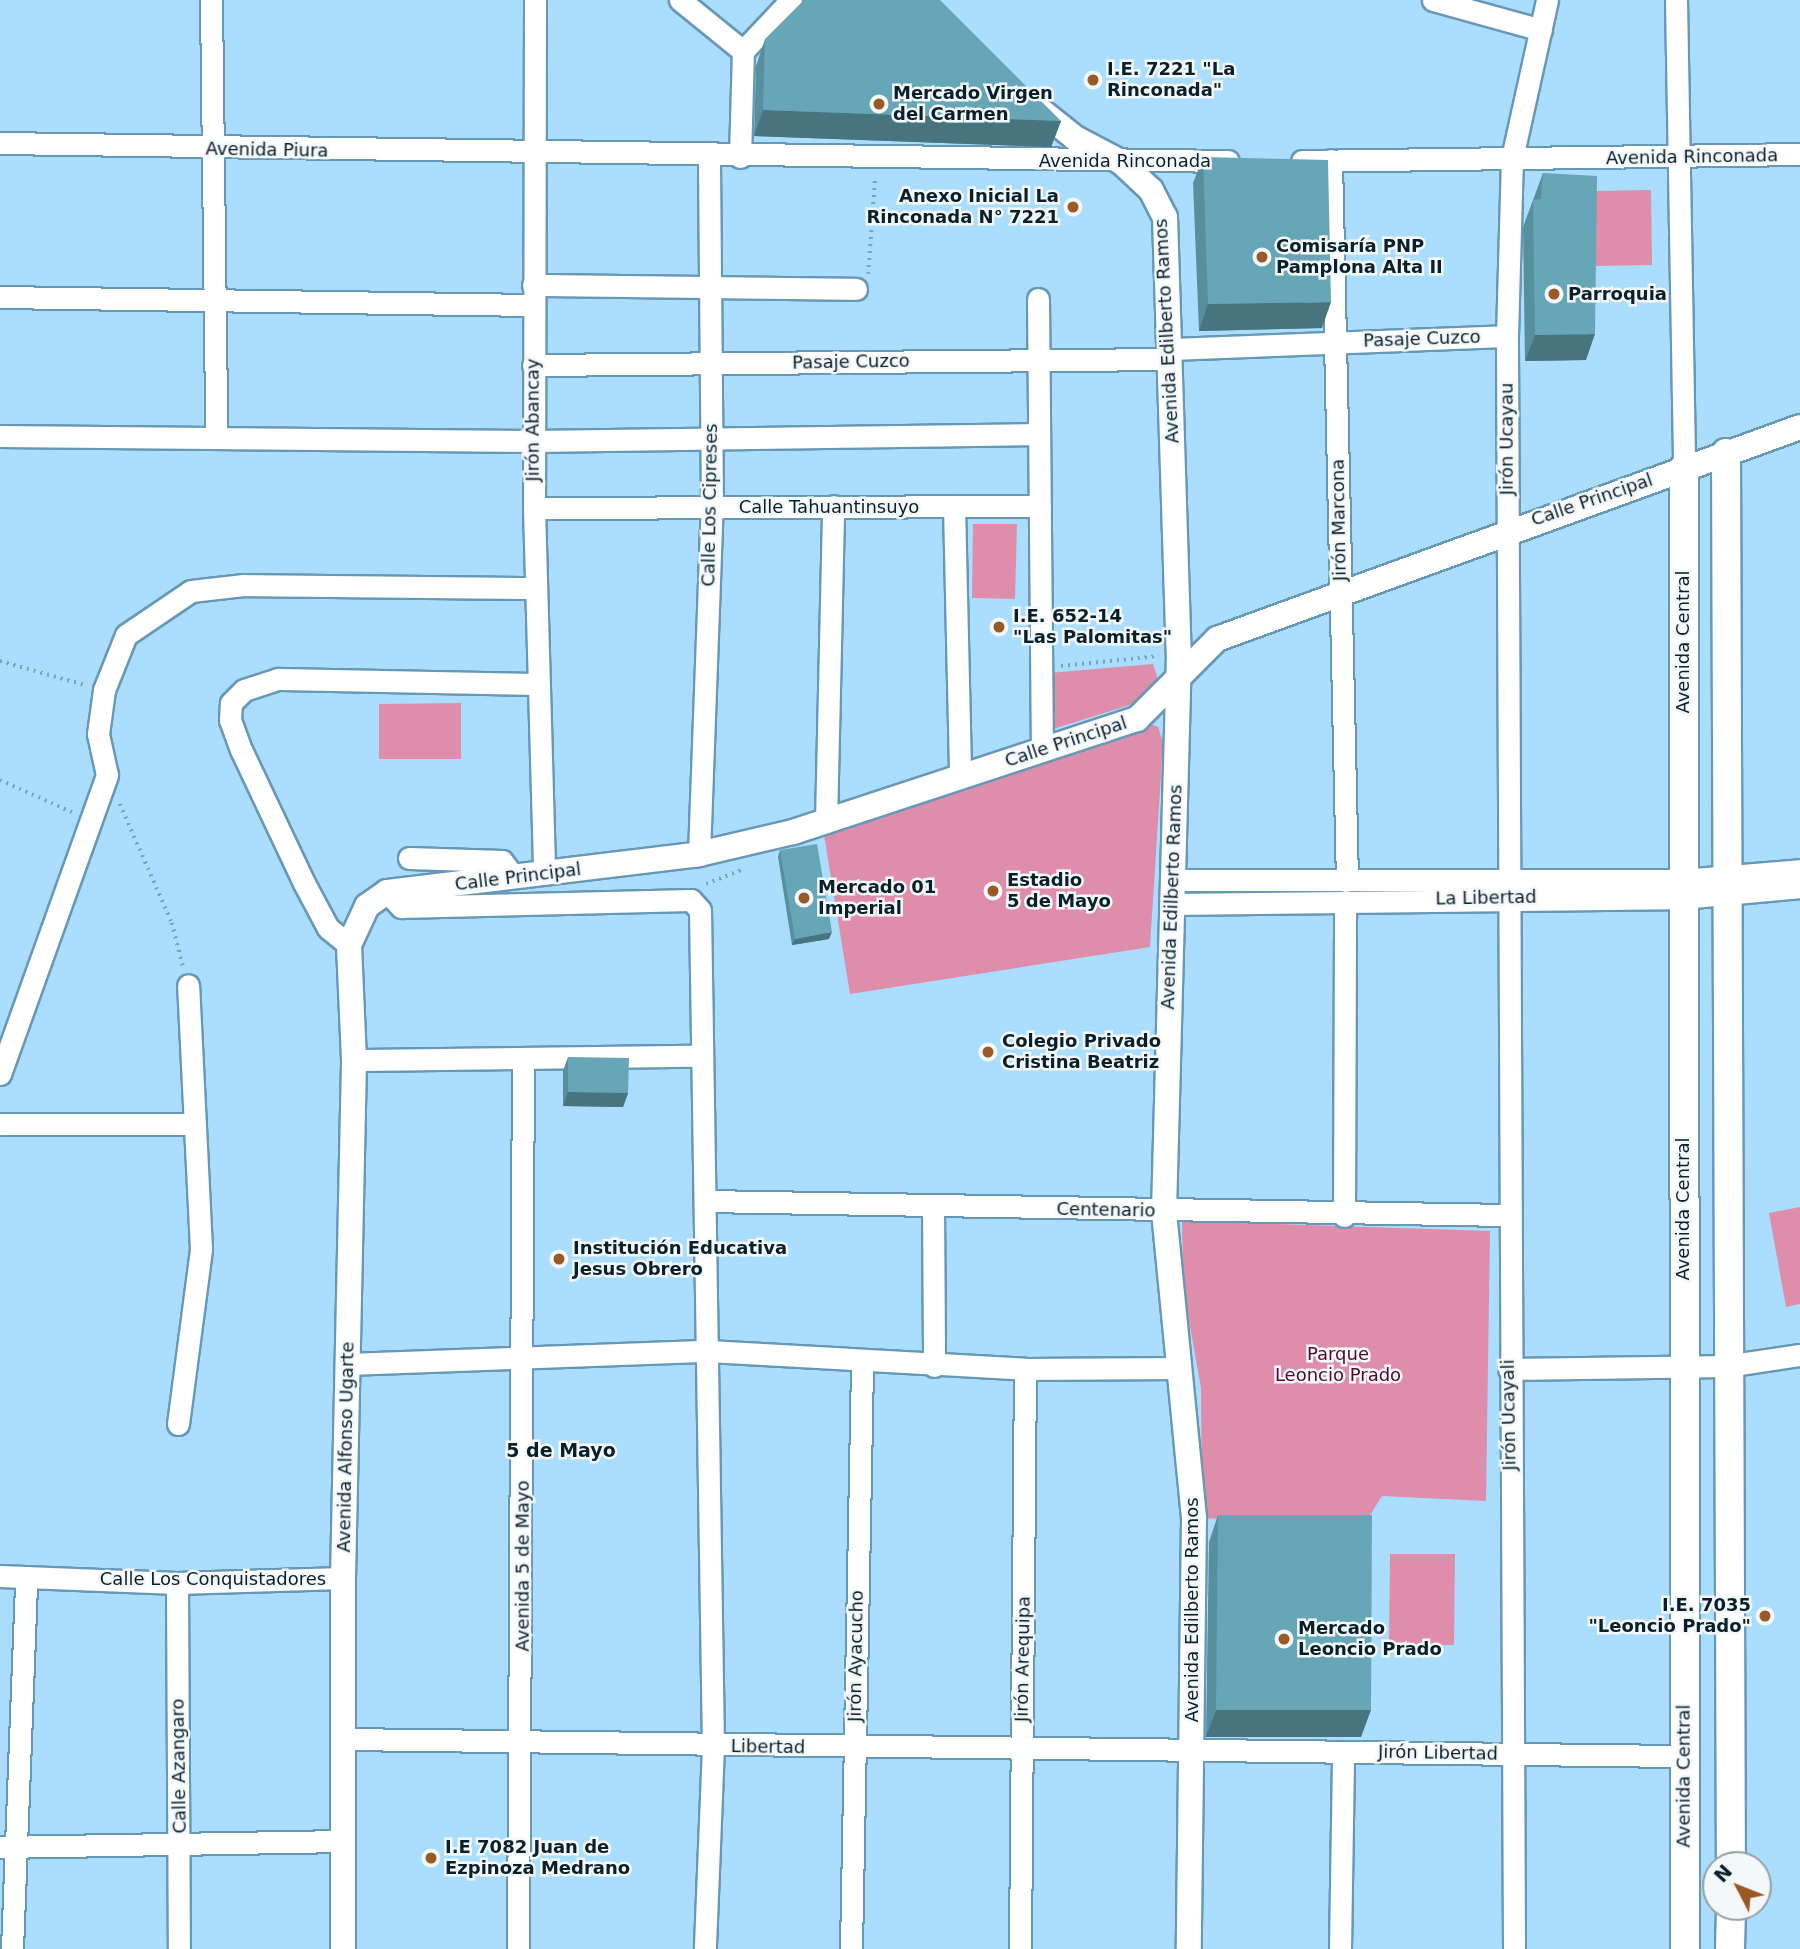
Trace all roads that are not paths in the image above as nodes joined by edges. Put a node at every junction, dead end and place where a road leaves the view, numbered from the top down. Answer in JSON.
{"nodes":[{"id":1,"x":211,"y":0,"type":"edge"},
{"id":2,"x":535,"y":0,"type":"edge"},
{"id":3,"x":680,"y":0,"type":"edge"},
{"id":4,"x":791,"y":0,"type":"edge"},
{"id":5,"x":1433,"y":0,"type":"edge"},
{"id":6,"x":1547,"y":0,"type":"edge"},
{"id":7,"x":1676,"y":0,"type":"edge"},
{"id":8,"x":1541,"y":30,"type":"junction"},
{"id":9,"x":743,"y":51,"type":"junction"},
{"id":10,"x":1018,"y":90,"type":"edge"},
{"id":11,"x":0,"y":143,"type":"edge"},
{"id":12,"x":213,"y":150,"type":"junction"},
{"id":13,"x":1800,"y":154,"type":"edge"},
{"id":14,"x":534,"y":155,"type":"junction"},
{"id":15,"x":709,"y":156,"type":"junction"},
{"id":16,"x":740,"y":157,"type":"junction"},
{"id":17,"x":1512,"y":158,"type":"junction"},
{"id":18,"x":1678,"y":159,"type":"junction"},
{"id":19,"x":1331,"y":160,"type":"junction"},
{"id":20,"x":1247,"y":161,"type":"edge"},
{"id":21,"x":1275,"y":161,"type":"edge"},
{"id":22,"x":1121,"y":162,"type":"junction"},
{"id":23,"x":710,"y":285,"type":"junction"},
{"id":24,"x":856,"y":289,"type":"road end"},
{"id":25,"x":533,"y":295,"type":"junction"},
{"id":26,"x":214,"y":296,"type":"junction"},
{"id":27,"x":0,"y":297,"type":"edge"},
{"id":28,"x":1038,"y":299,"type":"dead end"},
{"id":29,"x":1507,"y":335,"type":"junction"},
{"id":30,"x":1335,"y":342,"type":"junction"},
{"id":31,"x":1170,"y":354,"type":"junction"},
{"id":32,"x":1038,"y":360,"type":"junction"},
{"id":33,"x":711,"y":364,"type":"junction"},
{"id":34,"x":533,"y":365,"type":"junction"},
{"id":35,"x":1800,"y":427,"type":"edge"},
{"id":36,"x":1039,"y":434,"type":"junction"},
{"id":37,"x":712,"y":435,"type":"junction"},
{"id":38,"x":0,"y":436,"type":"edge"},
{"id":39,"x":216,"y":438,"type":"junction"},
{"id":40,"x":533,"y":441,"type":"junction"},
{"id":41,"x":1726,"y":453,"type":"junction"},
{"id":42,"x":1684,"y":468,"type":"junction"},
{"id":43,"x":833,"y":506,"type":"junction"},
{"id":44,"x":954,"y":506,"type":"junction"},
{"id":45,"x":1040,"y":506,"type":"junction"},
{"id":46,"x":712,"y":507,"type":"junction"},
{"id":47,"x":534,"y":508,"type":"junction"},
{"id":48,"x":1507,"y":528,"type":"junction"},
{"id":49,"x":536,"y":588,"type":"junction"},
{"id":50,"x":1341,"y":592,"type":"junction"},
{"id":51,"x":1178,"y":680,"type":"junction"},
{"id":52,"x":538,"y":684,"type":"junction"},
{"id":53,"x":1042,"y":749,"type":"junction"},
{"id":54,"x":960,"y":777,"type":"junction"},
{"id":55,"x":826,"y":822,"type":"junction"},
{"id":56,"x":699,"y":854,"type":"junction"},
{"id":57,"x":409,"y":858,"type":"dead end"},
{"id":58,"x":1800,"y":870,"type":"edge"},
{"id":59,"x":544,"y":874,"type":"junction"},
{"id":60,"x":514,"y":877,"type":"junction"},
{"id":61,"x":1725,"y":887,"type":"junction"},
{"id":62,"x":1800,"y":887,"type":"edge"},
{"id":63,"x":1511,"y":889,"type":"junction"},
{"id":64,"x":1682,"y":889,"type":"junction"},
{"id":65,"x":1346,"y":890,"type":"junction"},
{"id":66,"x":387,"y":892,"type":"junction"},
{"id":67,"x":1171,"y":892,"type":"junction"},
{"id":68,"x":349,"y":945,"type":"junction"},
{"id":69,"x":188,"y":985,"type":"road end"},
{"id":70,"x":702,"y":1056,"type":"junction"},
{"id":71,"x":523,"y":1058,"type":"junction"},
{"id":72,"x":355,"y":1060,"type":"junction"},
{"id":73,"x":0,"y":1074,"type":"edge"},
{"id":74,"x":0,"y":1124,"type":"edge"},
{"id":75,"x":195,"y":1125,"type":"junction"},
{"id":76,"x":705,"y":1201,"type":"junction"},
{"id":77,"x":933,"y":1206,"type":"junction"},
{"id":78,"x":1164,"y":1212,"type":"junction"},
{"id":79,"x":1508,"y":1215,"type":"junction"},
{"id":80,"x":1344,"y":1216,"type":"junction"},
{"id":81,"x":708,"y":1351,"type":"junction"},
{"id":82,"x":1800,"y":1355,"type":"edge"},
{"id":83,"x":522,"y":1362,"type":"junction"},
{"id":84,"x":862,"y":1363,"type":"junction"},
{"id":85,"x":348,"y":1364,"type":"junction"},
{"id":86,"x":1683,"y":1365,"type":"junction"},
{"id":87,"x":934,"y":1366,"type":"junction"},
{"id":88,"x":1727,"y":1366,"type":"junction"},
{"id":89,"x":1179,"y":1368,"type":"junction"},
{"id":90,"x":1025,"y":1369,"type":"junction"},
{"id":91,"x":1509,"y":1369,"type":"junction"},
{"id":92,"x":178,"y":1424,"type":"dead end"},
{"id":93,"x":0,"y":1576,"type":"edge"},
{"id":94,"x":26,"y":1577,"type":"junction"},
{"id":95,"x":342,"y":1578,"type":"junction"},
{"id":96,"x":177,"y":1583,"type":"junction"},
{"id":97,"x":343,"y":1739,"type":"junction"},
{"id":98,"x":524,"y":1746,"type":"junction"},
{"id":99,"x":713,"y":1746,"type":"junction"},
{"id":100,"x":855,"y":1748,"type":"junction"},
{"id":101,"x":1022,"y":1749,"type":"junction"},
{"id":102,"x":1343,"y":1752,"type":"junction"},
{"id":103,"x":1193,"y":1754,"type":"junction"},
{"id":104,"x":1512,"y":1754,"type":"junction"},
{"id":105,"x":1684,"y":1756,"type":"junction"},
{"id":106,"x":180,"y":1840,"type":"junction"},
{"id":107,"x":343,"y":1842,"type":"junction"},
{"id":108,"x":6,"y":1847,"type":"edge"},
{"id":109,"x":1731,"y":1851,"type":"edge"},
{"id":110,"x":1731,"y":1921,"type":"edge"},
{"id":111,"x":12,"y":1949,"type":"edge"},
{"id":112,"x":179,"y":1949,"type":"edge"},
{"id":113,"x":343,"y":1949,"type":"edge"},
{"id":114,"x":518,"y":1949,"type":"edge"},
{"id":115,"x":705,"y":1949,"type":"edge"},
{"id":116,"x":851,"y":1949,"type":"edge"},
{"id":117,"x":1020,"y":1949,"type":"edge"},
{"id":118,"x":1189,"y":1949,"type":"edge"},
{"id":119,"x":1340,"y":1949,"type":"edge"},
{"id":120,"x":1514,"y":1949,"type":"edge"},
{"id":121,"x":1685,"y":1949,"type":"edge"},
{"id":122,"x":1730,"y":1949,"type":"edge"}],
"edges":[{"from":1,"to":12,"type":"street"},
{"from":2,"to":14,"type":"street","name":"Jirón Abancay"},
{"from":3,"to":9,"type":"street"},
{"from":4,"to":9,"type":"street"},
{"from":5,"to":8,"type":"street"},
{"from":6,"to":8,"type":"street","name":"Jirón Ucayau"},
{"from":7,"to":18,"type":"street"},
{"from":8,"to":17,"type":"street","name":"Jirón Ucayau"},
{"from":9,"to":16,"type":"street"},
{"from":10,"to":22,"type":"street","name":"Avenida Edilberto Ramos"},
{"from":11,"to":12,"type":"street","name":"Avenida Piura"},
{"from":12,"to":14,"type":"street","name":"Avenida Piura"},
{"from":12,"to":26,"type":"street"},
{"from":13,"to":18,"type":"street","name":"Avenida Rinconada"},
{"from":14,"to":15,"type":"street","name":"Avenida Rinconada"},
{"from":14,"to":25,"type":"street","name":"Jirón Abancay"},
{"from":15,"to":16,"type":"street","name":"Avenida Rinconada"},
{"from":15,"to":23,"type":"street","name":"Calle Los Cipreses"},
{"from":16,"to":22,"type":"street","name":"Avenida Rinconada"},
{"from":17,"to":18,"type":"street","name":"Avenida Rinconada"},
{"from":17,"to":19,"type":"street","name":"Avenida Rinconada"},
{"from":17,"to":29,"type":"street","name":"Jirón Ucayau"},
{"from":18,"to":42,"type":"street"},
{"from":19,"to":21,"type":"street","name":"Avenida Rinconada"},
{"from":19,"to":30,"type":"street","name":"Jirón Marcona"},
{"from":20,"to":22,"type":"street","name":"Avenida Rinconada"},
{"from":22,"to":31,"type":"street","name":"Avenida Edilberto Ramos"},
{"from":23,"to":24,"type":"street"},
{"from":23,"to":25,"type":"street"},
{"from":23,"to":33,"type":"street","name":"Calle Los Cipreses"},
{"from":25,"to":26,"type":"street"},
{"from":25,"to":34,"type":"street","name":"Jirón Abancay"},
{"from":26,"to":27,"type":"street"},
{"from":26,"to":39,"type":"street"},
{"from":28,"to":32,"type":"street"},
{"from":29,"to":30,"type":"street","name":"Pasaje Cuzco"},
{"from":29,"to":48,"type":"street","name":"Jirón Ucayau"},
{"from":30,"to":31,"type":"street","name":"Pasaje Cuzco"},
{"from":30,"to":50,"type":"street","name":"Jirón Marcona"},
{"from":31,"to":32,"type":"street","name":"Pasaje Cuzco"},
{"from":31,"to":51,"type":"street","name":"Avenida Edilberto Ramos"},
{"from":32,"to":33,"type":"street","name":"Pasaje Cuzco"},
{"from":32,"to":36,"type":"street"},
{"from":33,"to":34,"type":"street","name":"Pasaje Cuzco"},
{"from":33,"to":37,"type":"street","name":"Calle Los Cipreses"},
{"from":34,"to":40,"type":"street","name":"Jirón Abancay"},
{"from":35,"to":41,"type":"street","name":"Calle Principal"},
{"from":36,"to":37,"type":"street"},
{"from":36,"to":45,"type":"street"},
{"from":37,"to":40,"type":"street"},
{"from":37,"to":46,"type":"street","name":"Calle Los Cipreses"},
{"from":38,"to":39,"type":"street"},
{"from":39,"to":40,"type":"street"},
{"from":40,"to":47,"type":"street","name":"Jirón Abancay"},
{"from":41,"to":42,"type":"street","name":"Calle Principal"},
{"from":41,"to":61,"type":"main road"},
{"from":42,"to":48,"type":"street","name":"Calle Principal"},
{"from":42,"to":64,"type":"main road","name":"Avenida Central"},
{"from":43,"to":44,"type":"street","name":"Calle Tahuantinsuyo"},
{"from":43,"to":46,"type":"street","name":"Calle Tahuantinsuyo"},
{"from":43,"to":55,"type":"street"},
{"from":44,"to":45,"type":"street","name":"Calle Tahuantinsuyo"},
{"from":44,"to":54,"type":"street"},
{"from":45,"to":53,"type":"street"},
{"from":46,"to":47,"type":"street","name":"Calle Tahuantinsuyo"},
{"from":46,"to":56,"type":"street","name":"Calle Los Cipreses"},
{"from":47,"to":49,"type":"street","name":"Jirón Abancay"},
{"from":48,"to":50,"type":"street","name":"Calle Principal"},
{"from":48,"to":63,"type":"street","name":"Jirón Ucayau"},
{"from":49,"to":52,"type":"street","name":"Jirón Abancay"},
{"from":49,"to":73,"type":"street"},
{"from":50,"to":51,"type":"street","name":"Calle Principal"},
{"from":50,"to":65,"type":"street","name":"Jirón Marcona"},
{"from":51,"to":53,"type":"street","name":"Calle Principal"},
{"from":51,"to":67,"type":"street","name":"Avenida Edilberto Ramos"},
{"from":52,"to":59,"type":"street","name":"Jirón Abancay"},
{"from":52,"to":68,"type":"street"},
{"from":53,"to":54,"type":"street","name":"Calle Principal"},
{"from":54,"to":55,"type":"street","name":"Calle Principal"},
{"from":55,"to":56,"type":"street","name":"Calle Principal"},
{"from":56,"to":59,"type":"street","name":"Calle Principal"},
{"from":57,"to":60,"type":"street"},
{"from":58,"to":61,"type":"street","name":"La Libertad"},
{"from":59,"to":60,"type":"street","name":"Calle Principal"},
{"from":60,"to":66,"type":"street","name":"Calle Principal"},
{"from":61,"to":62,"type":"street","name":"La Libertad"},
{"from":61,"to":64,"type":"street","name":"La Libertad"},
{"from":61,"to":88,"type":"main road"},
{"from":63,"to":64,"type":"street","name":"La Libertad"},
{"from":63,"to":65,"type":"street","name":"La Libertad"},
{"from":63,"to":79,"type":"street","name":"Jirón Ucayali"},
{"from":64,"to":86,"type":"main road","name":"Avenida Central"},
{"from":65,"to":67,"type":"street","name":"La Libertad"},
{"from":65,"to":80,"type":"street","name":"Jirón Marcona"},
{"from":66,"to":68,"type":"street"},
{"from":66,"to":70,"type":"street"},
{"from":67,"to":78,"type":"street","name":"Avenida Edilberto Ramos"},
{"from":68,"to":72,"type":"street","name":"Avenida Alfonso Ugarte"},
{"from":69,"to":75,"type":"street"},
{"from":70,"to":71,"type":"street"},
{"from":70,"to":76,"type":"street"},
{"from":71,"to":72,"type":"street"},
{"from":71,"to":83,"type":"street","name":"Avenida 5 de Mayo"},
{"from":72,"to":85,"type":"street","name":"Avenida Alfonso Ugarte"},
{"from":74,"to":75,"type":"street"},
{"from":75,"to":92,"type":"street"},
{"from":76,"to":77,"type":"street","name":"Centenario"},
{"from":76,"to":81,"type":"street"},
{"from":77,"to":78,"type":"street","name":"Centenario"},
{"from":77,"to":87,"type":"street"},
{"from":78,"to":80,"type":"street","name":"Centenario"},
{"from":78,"to":89,"type":"street","name":"Avenida Edilberto Ramos"},
{"from":79,"to":80,"type":"street","name":"Centenario"},
{"from":79,"to":91,"type":"street","name":"Jirón Ucayali"},
{"from":81,"to":83,"type":"street"},
{"from":81,"to":84,"type":"street"},
{"from":81,"to":99,"type":"street"},
{"from":82,"to":88,"type":"street"},
{"from":83,"to":85,"type":"street"},
{"from":83,"to":98,"type":"street","name":"Avenida 5 de Mayo"},
{"from":84,"to":87,"type":"street"},
{"from":84,"to":100,"type":"street","name":"Jirón Ayacucho"},
{"from":85,"to":95,"type":"street","name":"Avenida Alfonso Ugarte"},
{"from":86,"to":88,"type":"street"},
{"from":86,"to":91,"type":"street"},
{"from":86,"to":105,"type":"main road","name":"Avenida Central"},
{"from":87,"to":90,"type":"street"},
{"from":88,"to":109,"type":"main road"},
{"from":89,"to":90,"type":"street"},
{"from":89,"to":103,"type":"street","name":"Avenida Edilberto Ramos"},
{"from":90,"to":101,"type":"street","name":"Jirón Arequipa"},
{"from":91,"to":104,"type":"street","name":"Jirón Ucayali"},
{"from":93,"to":94,"type":"street","name":"Calle Los Conquistadores"},
{"from":94,"to":96,"type":"street","name":"Calle Los Conquistadores"},
{"from":94,"to":108,"type":"street"},
{"from":95,"to":96,"type":"street","name":"Calle Los Conquistadores"},
{"from":95,"to":97,"type":"street","name":"Avenida Alfonso Ugarte"},
{"from":96,"to":106,"type":"street","name":"Calle Azangaro"},
{"from":97,"to":98,"type":"street","name":"Libertad"},
{"from":97,"to":107,"type":"street","name":"Avenida Alfonso Ugarte"},
{"from":98,"to":99,"type":"street","name":"Libertad"},
{"from":98,"to":114,"type":"street","name":"Avenida 5 de Mayo"},
{"from":99,"to":100,"type":"street","name":"Libertad"},
{"from":99,"to":115,"type":"street"},
{"from":100,"to":101,"type":"street","name":"Libertad"},
{"from":100,"to":116,"type":"street","name":"Jirón Ayacucho"},
{"from":101,"to":103,"type":"street","name":"Libertad"},
{"from":101,"to":117,"type":"street","name":"Jirón Arequipa"},
{"from":102,"to":103,"type":"street","name":"Jirón Libertad"},
{"from":102,"to":104,"type":"street","name":"Jirón Libertad"},
{"from":102,"to":119,"type":"street"},
{"from":103,"to":118,"type":"street","name":"Avenida Edilberto Ramos"},
{"from":104,"to":105,"type":"street","name":"Jirón Libertad"},
{"from":104,"to":120,"type":"street","name":"Jirón Ucayali"},
{"from":105,"to":121,"type":"main road","name":"Avenida Central"},
{"from":106,"to":107,"type":"street"},
{"from":106,"to":108,"type":"street"},
{"from":106,"to":112,"type":"street","name":"Calle Azangaro"},
{"from":107,"to":113,"type":"street","name":"Avenida Alfonso Ugarte"},
{"from":108,"to":111,"type":"street"},
{"from":110,"to":122,"type":"main road"}]}
